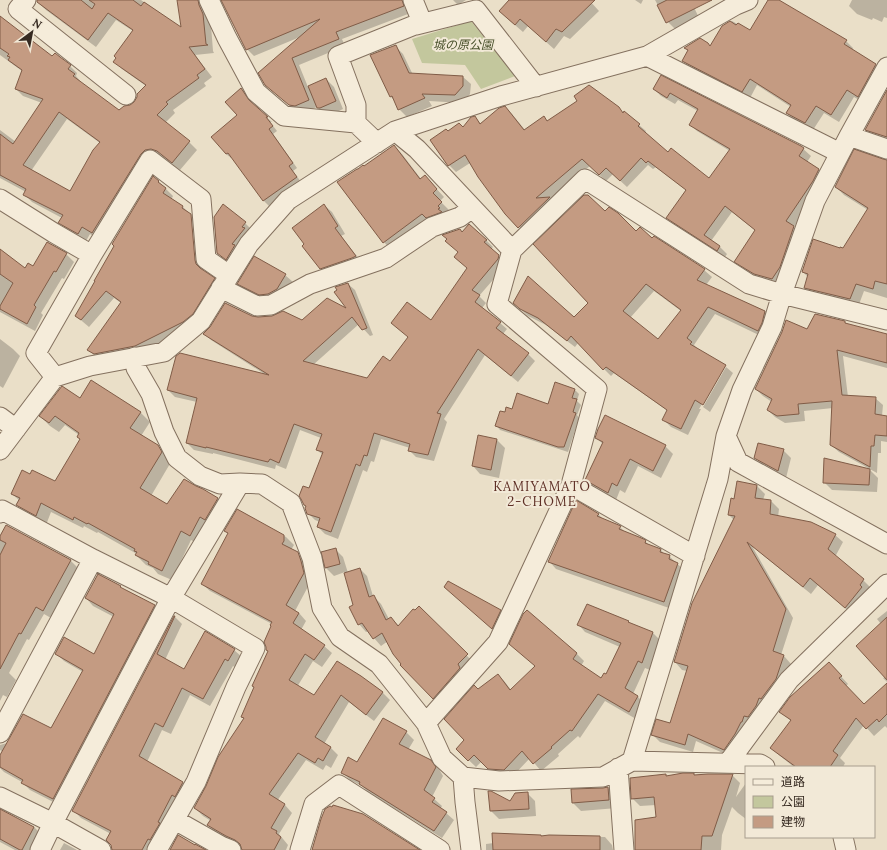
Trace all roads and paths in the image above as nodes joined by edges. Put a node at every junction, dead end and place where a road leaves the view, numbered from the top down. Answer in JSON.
{"nodes":[{"id":1,"x":26,"y":0,"type":"edge"},
{"id":2,"x":208,"y":0,"type":"edge"},
{"id":3,"x":413,"y":0,"type":"edge"},
{"id":4,"x":748,"y":0,"type":"edge"},
{"id":5,"x":416,"y":25,"type":"junction"},
{"id":6,"x":647,"y":56,"type":"junction"},
{"id":7,"x":887,"y":67,"type":"edge"},
{"id":8,"x":536,"y":86,"type":"junction"},
{"id":9,"x":126,"y":95,"type":"dead end"},
{"id":10,"x":356,"y":123,"type":"junction"},
{"id":11,"x":395,"y":131,"type":"junction"},
{"id":12,"x":849,"y":136,"type":"junction"},
{"id":13,"x":377,"y":143,"type":"junction"},
{"id":14,"x":887,"y":148,"type":"edge"},
{"id":15,"x":840,"y":153,"type":"junction"},
{"id":16,"x":0,"y":199,"type":"edge"},
{"id":17,"x":472,"y":208,"type":"junction"},
{"id":18,"x":512,"y":250,"type":"junction"},
{"id":19,"x":92,"y":256,"type":"junction"},
{"id":20,"x":225,"y":282,"type":"junction"},
{"id":21,"x":782,"y":294,"type":"junction"},
{"id":22,"x":887,"y":320,"type":"edge"},
{"id":23,"x":136,"y":357,"type":"junction"},
{"id":24,"x":55,"y":377,"type":"junction"},
{"id":25,"x":0,"y":417,"type":"edge"},
{"id":26,"x":16,"y":428,"type":"junction"},
{"id":27,"x":726,"y":436,"type":"junction"},
{"id":28,"x":0,"y":450,"type":"edge"},
{"id":29,"x":240,"y":483,"type":"junction"},
{"id":30,"x":571,"y":485,"type":"junction"},
{"id":31,"x":0,"y":513,"type":"edge"},
{"id":32,"x":887,"y":544,"type":"edge"},
{"id":33,"x":695,"y":556,"type":"junction"},
{"id":34,"x":93,"y":559,"type":"junction"},
{"id":35,"x":887,"y":584,"type":"edge"},
{"id":36,"x":171,"y":598,"type":"junction"},
{"id":37,"x":5,"y":714,"type":"edge"},
{"id":38,"x":426,"y":724,"type":"junction"},
{"id":39,"x":0,"y":733,"type":"edge"},
{"id":40,"x":728,"y":763,"type":"junction"},
{"id":41,"x":625,"y":764,"type":"junction"},
{"id":42,"x":763,"y":766,"type":"edge"},
{"id":43,"x":463,"y":777,"type":"junction"},
{"id":44,"x":0,"y":797,"type":"edge"},
{"id":45,"x":175,"y":820,"type":"junction"},
{"id":46,"x":53,"y":824,"type":"junction"},
{"id":47,"x":843,"y":838,"type":"edge"},
{"id":48,"x":40,"y":850,"type":"edge"},
{"id":49,"x":101,"y":850,"type":"edge"},
{"id":50,"x":157,"y":850,"type":"edge"},
{"id":51,"x":231,"y":850,"type":"edge"},
{"id":52,"x":300,"y":850,"type":"edge"},
{"id":53,"x":440,"y":850,"type":"edge"},
{"id":54,"x":471,"y":850,"type":"edge"},
{"id":55,"x":624,"y":850,"type":"edge"},
{"id":56,"x":846,"y":850,"type":"edge"}],
"edges":[{"from":1,"to":9,"type":"street"},
{"from":2,"to":10,"type":"street"},
{"from":3,"to":5,"type":"street"},
{"from":4,"to":6,"type":"street"},
{"from":5,"to":8,"type":"street"},
{"from":5,"to":10,"type":"street"},
{"from":6,"to":8,"type":"street"},
{"from":6,"to":15,"type":"street"},
{"from":7,"to":12,"type":"street"},
{"from":8,"to":11,"type":"street"},
{"from":10,"to":13,"type":"street"},
{"from":11,"to":13,"type":"street"},
{"from":11,"to":17,"type":"street"},
{"from":12,"to":14,"type":"street"},
{"from":12,"to":15,"type":"street"},
{"from":13,"to":20,"type":"street"},
{"from":15,"to":21,"type":"street"},
{"from":16,"to":19,"type":"street"},
{"from":17,"to":18,"type":"street"},
{"from":17,"to":20,"type":"street"},
{"from":18,"to":21,"type":"street"},
{"from":18,"to":30,"type":"street"},
{"from":19,"to":20,"type":"street"},
{"from":19,"to":24,"type":"street"},
{"from":20,"to":23,"type":"street"},
{"from":21,"to":22,"type":"street"},
{"from":21,"to":27,"type":"street"},
{"from":23,"to":24,"type":"street"},
{"from":23,"to":29,"type":"street"},
{"from":24,"to":26,"type":"street"},
{"from":25,"to":26,"type":"street"},
{"from":26,"to":28,"type":"street"},
{"from":27,"to":32,"type":"street"},
{"from":27,"to":33,"type":"street"},
{"from":29,"to":36,"type":"street"},
{"from":29,"to":38,"type":"street"},
{"from":30,"to":33,"type":"street"},
{"from":30,"to":38,"type":"street"},
{"from":31,"to":34,"type":"street"},
{"from":33,"to":41,"type":"street"},
{"from":34,"to":36,"type":"street"},
{"from":34,"to":37,"type":"street"},
{"from":35,"to":40,"type":"street"},
{"from":36,"to":45,"type":"street"},
{"from":36,"to":46,"type":"street"},
{"from":37,"to":39,"type":"street"},
{"from":38,"to":43,"type":"street"},
{"from":40,"to":41,"type":"street"},
{"from":40,"to":42,"type":"street"},
{"from":41,"to":43,"type":"street"},
{"from":41,"to":55,"type":"street"},
{"from":43,"to":54,"type":"street"},
{"from":44,"to":46,"type":"street"},
{"from":45,"to":50,"type":"street"},
{"from":45,"to":51,"type":"street"},
{"from":46,"to":48,"type":"street"},
{"from":46,"to":49,"type":"street"},
{"from":47,"to":56,"type":"street"},
{"from":52,"to":53,"type":"street"}]}
